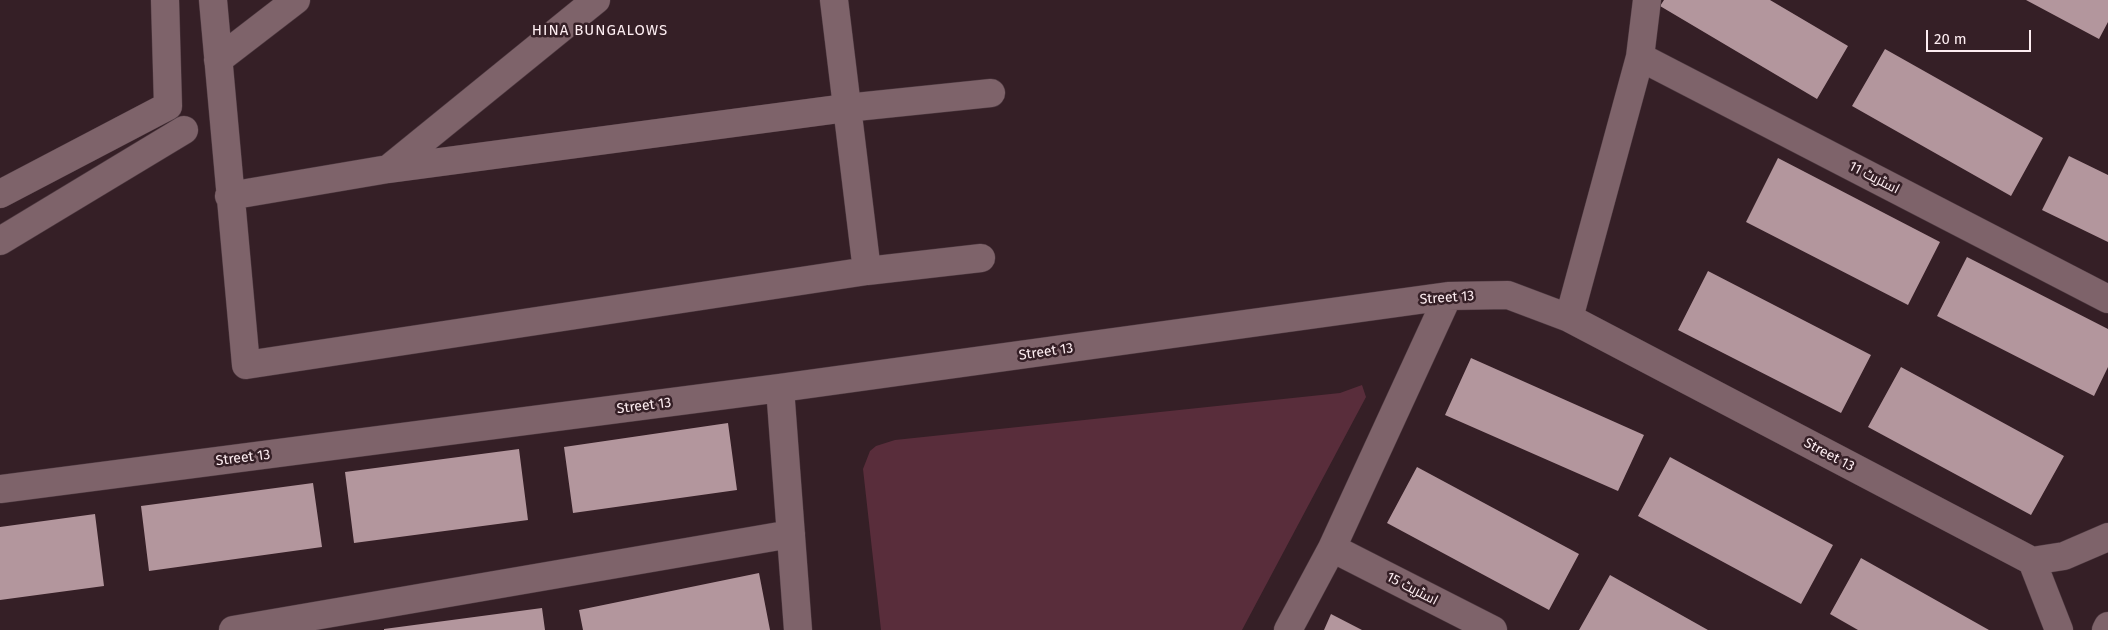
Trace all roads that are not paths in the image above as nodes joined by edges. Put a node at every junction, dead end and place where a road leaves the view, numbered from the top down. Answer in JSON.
{"nodes":[{"id":1,"x":165,"y":0,"type":"edge"},
{"id":2,"x":213,"y":0,"type":"edge"},
{"id":3,"x":296,"y":0,"type":"edge"},
{"id":4,"x":596,"y":0,"type":"edge"},
{"id":5,"x":834,"y":0,"type":"edge"},
{"id":6,"x":1647,"y":0,"type":"edge"},
{"id":7,"x":1640,"y":56,"type":"junction"},
{"id":8,"x":218,"y":60,"type":"junction"},
{"id":9,"x":991,"y":93,"type":"dead end"},
{"id":10,"x":846,"y":108,"type":"junction"},
{"id":11,"x":184,"y":130,"type":"dead end"},
{"id":12,"x":388,"y":169,"type":"junction"},
{"id":13,"x":0,"y":194,"type":"edge"},
{"id":14,"x":229,"y":196,"type":"junction"},
{"id":15,"x":0,"y":241,"type":"edge"},
{"id":16,"x":981,"y":258,"type":"dead end"},
{"id":17,"x":867,"y":271,"type":"junction"},
{"id":18,"x":1448,"y":296,"type":"junction"},
{"id":19,"x":2108,"y":299,"type":"edge"},
{"id":20,"x":1568,"y":318,"type":"junction"},
{"id":21,"x":780,"y":388,"type":"junction"},
{"id":22,"x":0,"y":489,"type":"edge"},
{"id":23,"x":792,"y":534,"type":"junction"},
{"id":24,"x":2108,"y":537,"type":"edge"},
{"id":25,"x":1332,"y":548,"type":"junction"},
{"id":26,"x":2032,"y":562,"type":"junction"},
{"id":27,"x":2108,"y":626,"type":"edge"},
{"id":28,"x":233,"y":630,"type":"edge"},
{"id":29,"x":798,"y":630,"type":"edge"},
{"id":30,"x":1288,"y":630,"type":"edge"},
{"id":31,"x":1493,"y":630,"type":"edge"},
{"id":32,"x":2059,"y":630,"type":"edge"},
{"id":33,"x":2106,"y":630,"type":"edge"}],
"edges":[{"from":1,"to":13,"type":"street"},
{"from":2,"to":8,"type":"street"},
{"from":3,"to":8,"type":"street"},
{"from":4,"to":12,"type":"street"},
{"from":5,"to":10,"type":"street"},
{"from":6,"to":7,"type":"street"},
{"from":7,"to":19,"type":"street","name":"اسٹریٹ 11"},
{"from":7,"to":20,"type":"street"},
{"from":8,"to":14,"type":"street"},
{"from":9,"to":10,"type":"street"},
{"from":10,"to":12,"type":"street"},
{"from":10,"to":17,"type":"street"},
{"from":11,"to":15,"type":"street"},
{"from":12,"to":14,"type":"street"},
{"from":14,"to":17,"type":"street"},
{"from":16,"to":17,"type":"street"},
{"from":18,"to":20,"type":"street","name":"Street 13"},
{"from":18,"to":21,"type":"street","name":"Street 13"},
{"from":18,"to":25,"type":"street"},
{"from":20,"to":26,"type":"street","name":"Street 13"},
{"from":21,"to":22,"type":"street","name":"Street 13"},
{"from":21,"to":23,"type":"street"},
{"from":23,"to":28,"type":"street"},
{"from":23,"to":29,"type":"street"},
{"from":24,"to":26,"type":"street"},
{"from":25,"to":30,"type":"street"},
{"from":25,"to":31,"type":"street","name":"اسٹریٹ 15"},
{"from":26,"to":32,"type":"street"},
{"from":27,"to":33,"type":"street"}]}
